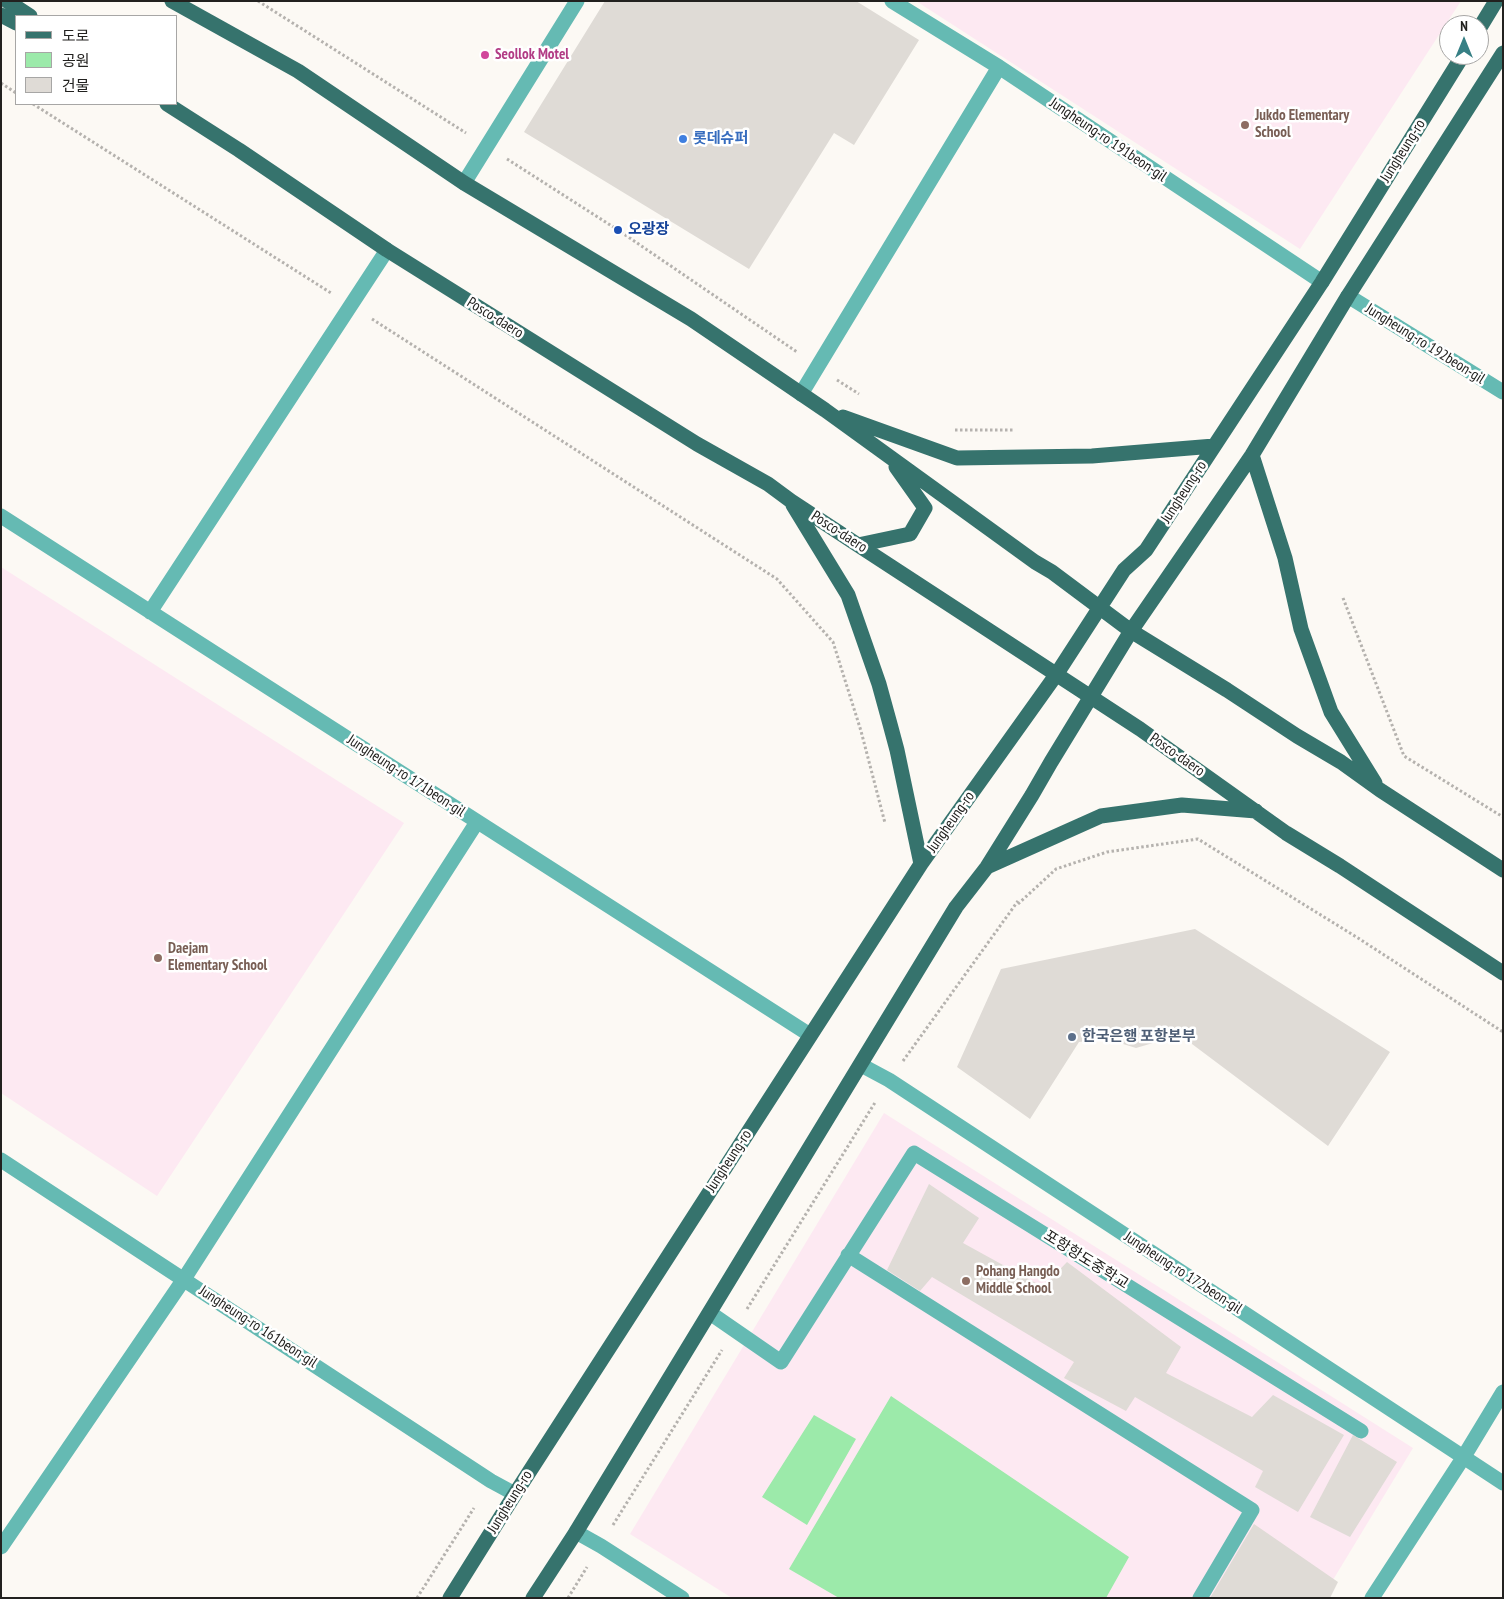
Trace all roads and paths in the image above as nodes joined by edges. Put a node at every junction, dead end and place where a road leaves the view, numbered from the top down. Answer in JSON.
{"nodes":[{"id":1,"x":7,"y":1,"type":"edge"},
{"id":2,"x":172,"y":1,"type":"edge"},
{"id":3,"x":181,"y":1,"type":"edge"},
{"id":4,"x":258,"y":1,"type":"edge"},
{"id":5,"x":577,"y":1,"type":"edge"},
{"id":6,"x":892,"y":1,"type":"edge"},
{"id":7,"x":1496,"y":1,"type":"edge"},
{"id":8,"x":28,"y":15,"type":"edge"},
{"id":9,"x":1488,"y":15,"type":"edge"},
{"id":10,"x":1,"y":16,"type":"edge"},
{"id":11,"x":15,"y":23,"type":"edge"},
{"id":12,"x":219,"y":27,"type":"junction"},
{"id":13,"x":1503,"y":53,"type":"edge"},
{"id":14,"x":1457,"y":65,"type":"edge"},
{"id":15,"x":999,"y":67,"type":"junction"},
{"id":16,"x":1,"y":84,"type":"edge"},
{"id":17,"x":15,"y":92,"type":"edge"},
{"id":18,"x":36,"y":105,"type":"edge"},
{"id":19,"x":169,"y":105,"type":"edge"},
{"id":20,"x":487,"y":147,"type":"junction"},
{"id":21,"x":464,"y":183,"type":"junction"},
{"id":22,"x":387,"y":250,"type":"junction"},
{"id":23,"x":1322,"y":282,"type":"junction"},
{"id":24,"x":1348,"y":296,"type":"junction"},
{"id":25,"x":351,"y":305,"type":"junction"},
{"id":26,"x":818,"y":366,"type":"junction"},
{"id":27,"x":1503,"y":392,"type":"edge"},
{"id":28,"x":801,"y":394,"type":"junction"},
{"id":29,"x":862,"y":396,"type":"dead end"},
{"id":30,"x":825,"y":410,"type":"junction"},
{"id":31,"x":949,"y":430,"type":"dead end"},
{"id":32,"x":1018,"y":430,"type":"dead end"},
{"id":33,"x":1214,"y":446,"type":"junction"},
{"id":34,"x":888,"y":456,"type":"junction"},
{"id":35,"x":1252,"y":456,"type":"junction"},
{"id":36,"x":791,"y":501,"type":"junction"},
{"id":37,"x":1,"y":516,"type":"edge"},
{"id":38,"x":858,"y":545,"type":"junction"},
{"id":39,"x":1343,"y":598,"type":"dead end"},
{"id":40,"x":1100,"y":607,"type":"junction"},
{"id":41,"x":150,"y":612,"type":"junction"},
{"id":42,"x":1131,"y":630,"type":"junction"},
{"id":43,"x":1056,"y":675,"type":"junction"},
{"id":44,"x":1090,"y":698,"type":"junction"},
{"id":45,"x":1380,"y":790,"type":"junction"},
{"id":46,"x":1256,"y":810,"type":"junction"},
{"id":47,"x":1503,"y":817,"type":"edge"},
{"id":48,"x":477,"y":822,"type":"junction"},
{"id":49,"x":885,"y":825,"type":"dead end"},
{"id":50,"x":921,"y":864,"type":"junction"},
{"id":51,"x":987,"y":867,"type":"junction"},
{"id":52,"x":1503,"y":870,"type":"edge"},
{"id":53,"x":1018,"y":901,"type":"dead end"},
{"id":54,"x":1014,"y":908,"type":"junction"},
{"id":55,"x":1503,"y":973,"type":"edge"},
{"id":56,"x":1503,"y":1032,"type":"edge"},
{"id":57,"x":810,"y":1035,"type":"junction"},
{"id":58,"x":861,"y":1065,"type":"junction"},
{"id":59,"x":889,"y":1080,"type":"junction"},
{"id":60,"x":1,"y":1160,"type":"edge"},
{"id":61,"x":848,"y":1255,"type":"junction"},
{"id":62,"x":184,"y":1278,"type":"junction"},
{"id":63,"x":710,"y":1313,"type":"junction"},
{"id":64,"x":734,"y":1330,"type":"junction"},
{"id":65,"x":1503,"y":1392,"type":"edge"},
{"id":66,"x":1361,"y":1431,"type":"dead end"},
{"id":67,"x":1463,"y":1458,"type":"junction"},
{"id":68,"x":1503,"y":1483,"type":"edge"},
{"id":69,"x":515,"y":1494,"type":"junction"},
{"id":70,"x":576,"y":1532,"type":"junction"},
{"id":71,"x":601,"y":1546,"type":"junction"},
{"id":72,"x":1,"y":1547,"type":"edge"},
{"id":73,"x":450,"y":1598,"type":"edge"},
{"id":74,"x":533,"y":1598,"type":"edge"},
{"id":75,"x":568,"y":1598,"type":"edge"},
{"id":76,"x":682,"y":1598,"type":"edge"},
{"id":77,"x":1200,"y":1598,"type":"edge"},
{"id":78,"x":1372,"y":1598,"type":"edge"}],
"edges":[{"from":1,"to":8,"type":"main road"},
{"from":2,"to":12,"type":"main road"},
{"from":3,"to":12,"type":"main road"},
{"from":4,"to":20,"type":"path"},
{"from":5,"to":20,"type":"street"},
{"from":6,"to":15,"type":"street","name":"Jungheung-ro 191beon-gil"},
{"from":7,"to":9,"type":"main road"},
{"from":10,"to":11,"type":"main road"},
{"from":12,"to":21,"type":"main road"},
{"from":13,"to":24,"type":"main road","name":"Jungheung-ro"},
{"from":14,"to":23,"type":"main road","name":"Jungheung-ro"},
{"from":15,"to":23,"type":"street","name":"Jungheung-ro 191beon-gil"},
{"from":15,"to":26,"type":"street"},
{"from":16,"to":17,"type":"path"},
{"from":18,"to":25,"type":"path"},
{"from":19,"to":22,"type":"main road","name":"Posco-daero"},
{"from":20,"to":21,"type":"street"},
{"from":20,"to":26,"type":"path"},
{"from":21,"to":28,"type":"main road"},
{"from":22,"to":25,"type":"street"},
{"from":22,"to":36,"type":"main road","name":"Posco-daero"},
{"from":23,"to":33,"type":"main road","name":"Jungheung-ro"},
{"from":24,"to":27,"type":"street","name":"Jungheung-ro 192beon-gil"},
{"from":24,"to":35,"type":"main road","name":"Jungheung-ro"},
{"from":25,"to":41,"type":"street"},
{"from":25,"to":49,"type":"path"},
{"from":26,"to":28,"type":"street"},
{"from":26,"to":29,"type":"path"},
{"from":28,"to":30,"type":"main road"},
{"from":30,"to":33,"type":"main road"},
{"from":30,"to":34,"type":"main road"},
{"from":31,"to":32,"type":"path"},
{"from":33,"to":40,"type":"main road","name":"Jungheung-ro"},
{"from":34,"to":38,"type":"main road"},
{"from":34,"to":40,"type":"main road"},
{"from":35,"to":42,"type":"main road","name":"Jungheung-ro"},
{"from":35,"to":45,"type":"main road"},
{"from":36,"to":38,"type":"main road","name":"Posco-daero"},
{"from":36,"to":50,"type":"main road"},
{"from":37,"to":41,"type":"street","name":"Jungheung-ro 171beon-gil"},
{"from":38,"to":43,"type":"main road","name":"Posco-daero"},
{"from":39,"to":47,"type":"path"},
{"from":40,"to":42,"type":"main road"},
{"from":40,"to":43,"type":"main road","name":"Jungheung-ro"},
{"from":41,"to":48,"type":"street","name":"Jungheung-ro 171beon-gil"},
{"from":42,"to":44,"type":"main road","name":"Jungheung-ro"},
{"from":42,"to":45,"type":"main road"},
{"from":43,"to":44,"type":"main road","name":"Posco-daero"},
{"from":43,"to":50,"type":"main road","name":"Jungheung-ro"},
{"from":44,"to":46,"type":"main road","name":"Posco-daero"},
{"from":44,"to":51,"type":"main road","name":"Jungheung-ro"},
{"from":45,"to":52,"type":"main road"},
{"from":46,"to":51,"type":"main road"},
{"from":46,"to":55,"type":"main road","name":"Posco-daero"},
{"from":48,"to":57,"type":"street","name":"Jungheung-ro 171beon-gil"},
{"from":48,"to":62,"type":"street"},
{"from":50,"to":57,"type":"main road","name":"Jungheung-ro"},
{"from":51,"to":58,"type":"main road","name":"Jungheung-ro"},
{"from":53,"to":54,"type":"path"},
{"from":54,"to":56,"type":"path"},
{"from":54,"to":59,"type":"path"},
{"from":57,"to":69,"type":"main road","name":"Jungheung-ro"},
{"from":58,"to":59,"type":"street","name":"Jungheung-ro 172beon-gil"},
{"from":58,"to":63,"type":"main road","name":"Jungheung-ro"},
{"from":59,"to":64,"type":"path"},
{"from":59,"to":67,"type":"street","name":"Jungheung-ro 172beon-gil"},
{"from":60,"to":62,"type":"street","name":"Jungheung-ro 161beon-gil"},
{"from":61,"to":64,"type":"street","name":"포항항도중학교"},
{"from":61,"to":66,"type":"street","name":"포항항도중학교"},
{"from":61,"to":77,"type":"street"},
{"from":62,"to":69,"type":"street","name":"Jungheung-ro 161beon-gil"},
{"from":62,"to":72,"type":"street"},
{"from":63,"to":64,"type":"street","name":"포항항도중학교"},
{"from":63,"to":70,"type":"main road","name":"Jungheung-ro"},
{"from":64,"to":71,"type":"path"},
{"from":65,"to":67,"type":"street"},
{"from":67,"to":68,"type":"street","name":"Jungheung-ro 172beon-gil"},
{"from":67,"to":78,"type":"street"},
{"from":69,"to":73,"type":"main road","name":"Jungheung-ro"},
{"from":70,"to":71,"type":"street"},
{"from":70,"to":74,"type":"main road","name":"Jungheung-ro"},
{"from":71,"to":75,"type":"path"},
{"from":71,"to":76,"type":"street"}]}
